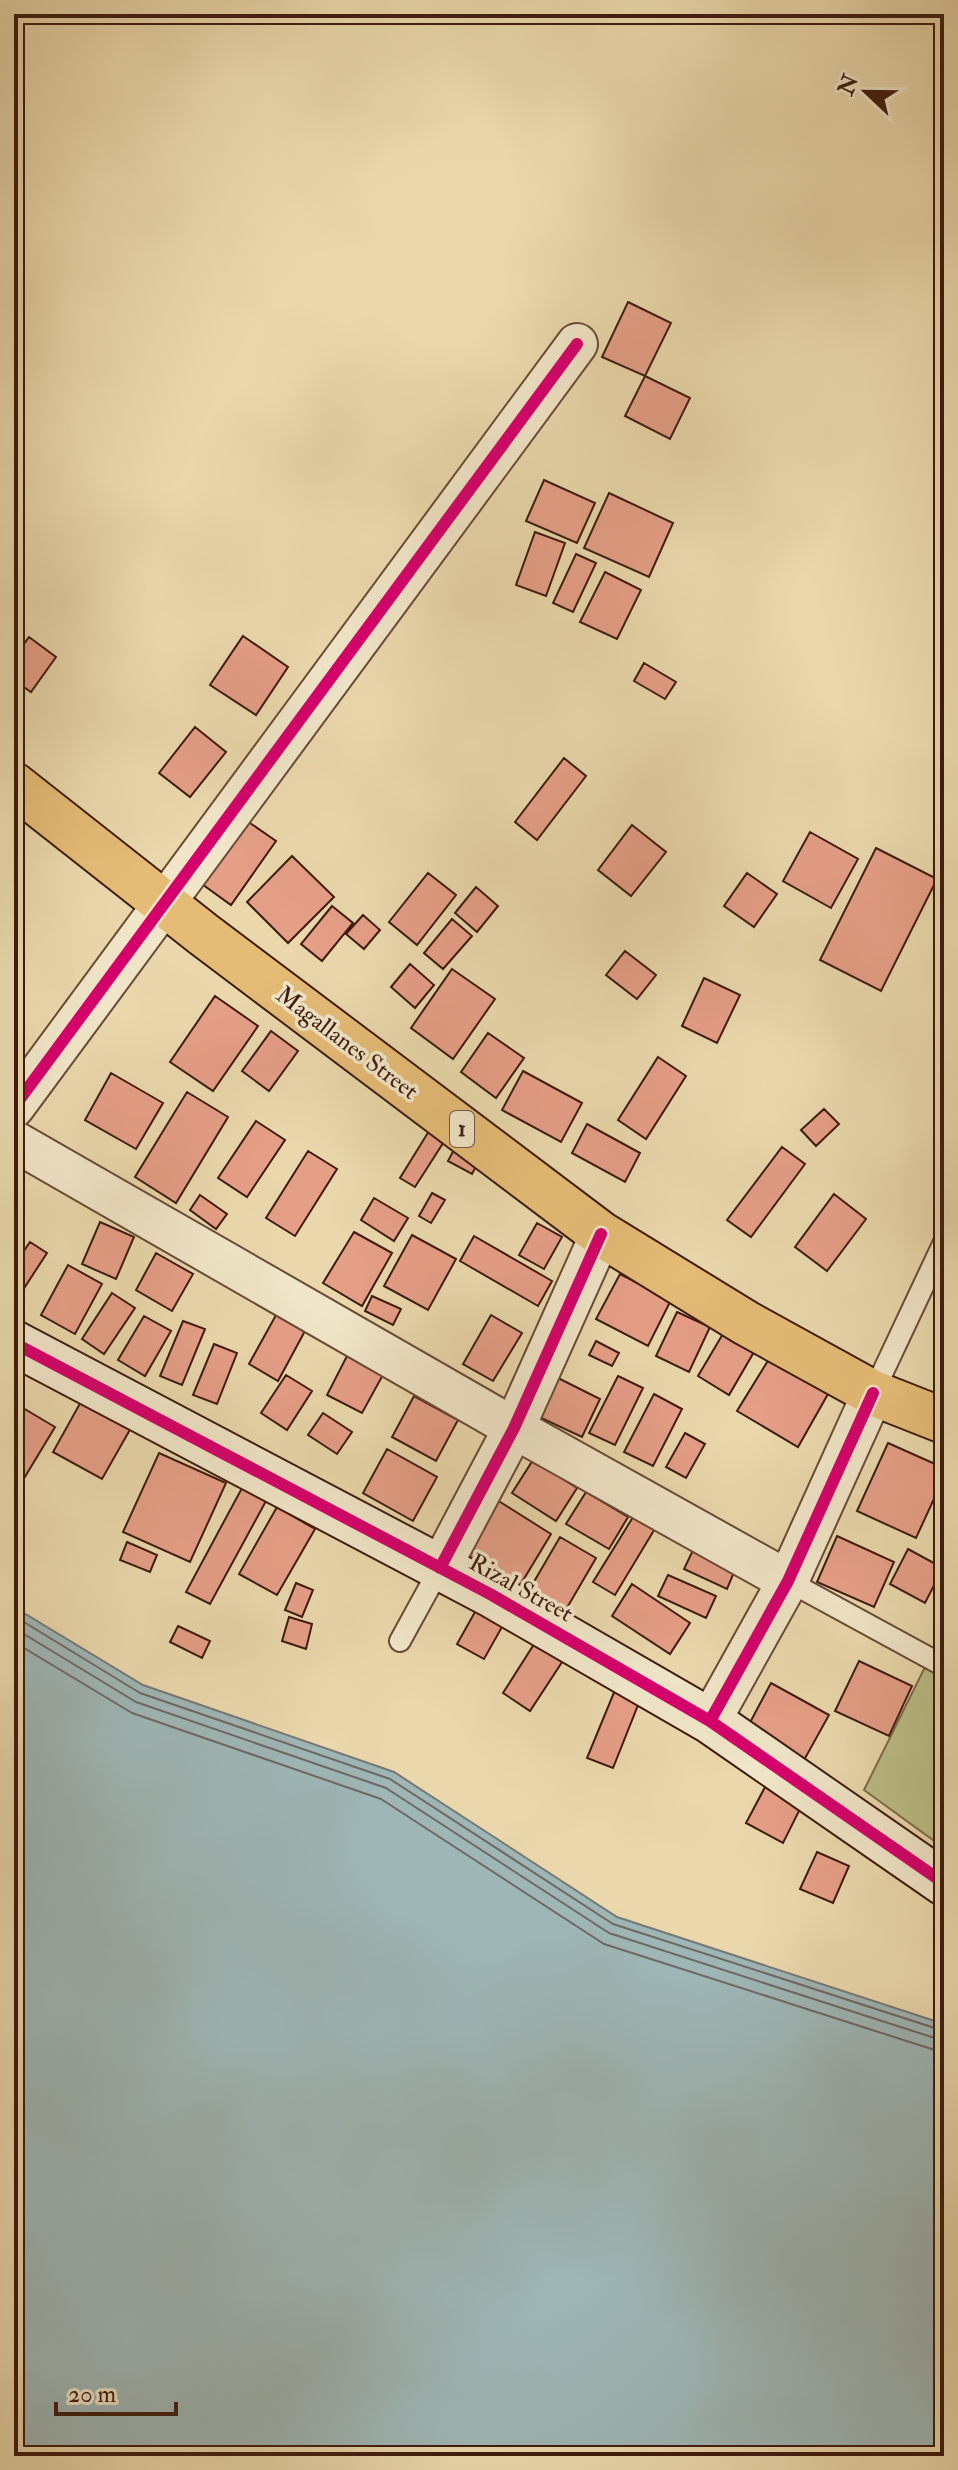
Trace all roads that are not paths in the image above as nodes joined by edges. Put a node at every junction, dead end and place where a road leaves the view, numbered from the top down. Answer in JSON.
{"nodes":[{"id":1,"x":577,"y":344,"type":"dead end"},
{"id":2,"x":14,"y":785,"type":"edge"},
{"id":3,"x":163,"y":901,"type":"junction"},
{"id":4,"x":14,"y":1107,"type":"edge"},
{"id":5,"x":14,"y":1141,"type":"edge"},
{"id":6,"x":601,"y":1234,"type":"junction"},
{"id":7,"x":944,"y":1242,"type":"edge"},
{"id":8,"x":14,"y":1343,"type":"edge"},
{"id":9,"x":873,"y":1393,"type":"junction"},
{"id":10,"x":944,"y":1421,"type":"edge"},
{"id":11,"x":514,"y":1428,"type":"junction"},
{"id":12,"x":440,"y":1568,"type":"junction"},
{"id":13,"x":788,"y":1581,"type":"junction"},
{"id":14,"x":400,"y":1641,"type":"dead end"},
{"id":15,"x":944,"y":1666,"type":"edge"},
{"id":16,"x":710,"y":1721,"type":"junction"},
{"id":17,"x":944,"y":1883,"type":"edge"}],
"edges":[{"from":1,"to":3,"type":"street"},
{"from":2,"to":3,"type":"highway","name":"Magallanes Street","number":"1"},
{"from":3,"to":4,"type":"street"},
{"from":3,"to":6,"type":"highway","name":"Magallanes Street","number":"1"},
{"from":5,"to":11,"type":"street"},
{"from":6,"to":9,"type":"highway","name":"Magallanes Street","number":"1"},
{"from":6,"to":11,"type":"street"},
{"from":7,"to":9,"type":"lane"},
{"from":8,"to":12,"type":"street","name":"Rizal Street"},
{"from":9,"to":10,"type":"highway","name":"Magallanes Street","number":"1"},
{"from":9,"to":13,"type":"street"},
{"from":11,"to":12,"type":"street"},
{"from":11,"to":13,"type":"street"},
{"from":12,"to":14,"type":"lane"},
{"from":12,"to":16,"type":"street","name":"Rizal Street"},
{"from":13,"to":15,"type":"lane"},
{"from":13,"to":16,"type":"street"},
{"from":16,"to":17,"type":"street","name":"Rizal Street"}]}
